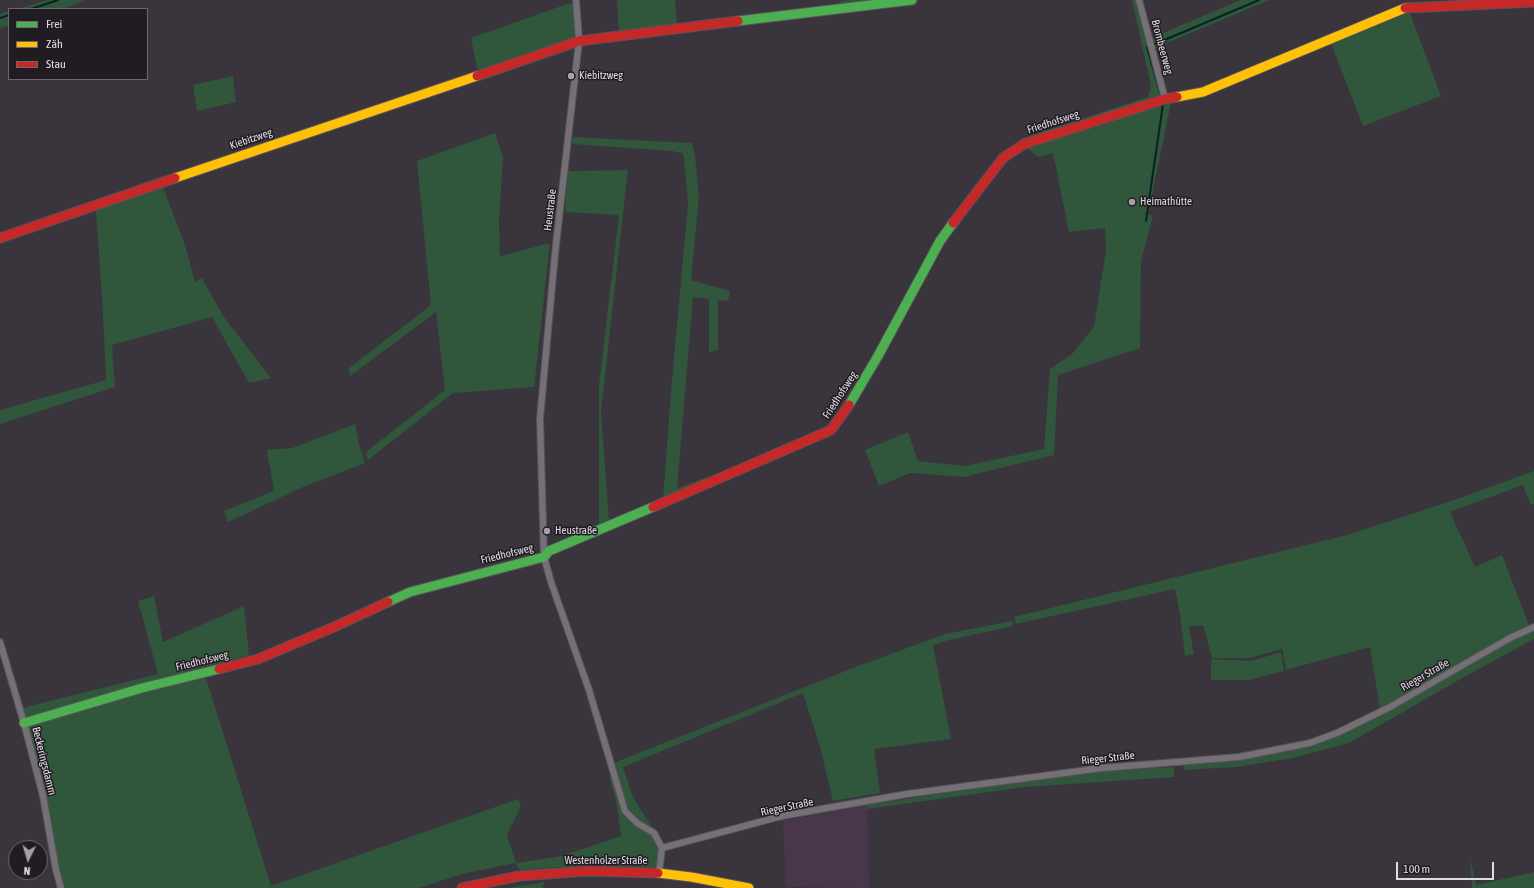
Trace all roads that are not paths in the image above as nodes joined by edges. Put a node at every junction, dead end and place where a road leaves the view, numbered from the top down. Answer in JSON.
{"nodes":[{"id":1,"x":576,"y":0,"type":"edge"},
{"id":2,"x":912,"y":0,"type":"edge"},
{"id":3,"x":1139,"y":0,"type":"edge"},
{"id":4,"x":1534,"y":2,"type":"edge"},
{"id":5,"x":579,"y":41,"type":"junction"},
{"id":6,"x":1166,"y":99,"type":"junction"},
{"id":7,"x":0,"y":238,"type":"edge"},
{"id":8,"x":544,"y":557,"type":"junction"},
{"id":9,"x":1534,"y":627,"type":"edge"},
{"id":10,"x":0,"y":642,"type":"edge"},
{"id":11,"x":24,"y":723,"type":"junction"},
{"id":12,"x":662,"y":848,"type":"junction"},
{"id":13,"x":658,"y":873,"type":"junction"},
{"id":14,"x":61,"y":888,"type":"edge"},
{"id":15,"x":462,"y":888,"type":"edge"},
{"id":16,"x":750,"y":888,"type":"edge"}],
"edges":[{"from":1,"to":5,"type":"street","name":"Heustraße"},
{"from":2,"to":5,"type":"street","name":"Kiebitzweg"},
{"from":3,"to":6,"type":"street","name":"Brombeerweg"},
{"from":4,"to":6,"type":"street","name":"Friedhofsweg"},
{"from":5,"to":7,"type":"street","name":"Kiebitzweg"},
{"from":5,"to":8,"type":"street","name":"Heustraße"},
{"from":6,"to":8,"type":"street","name":"Friedhofsweg"},
{"from":8,"to":11,"type":"street","name":"Friedhofsweg"},
{"from":8,"to":12,"type":"street","name":"Heustraße"},
{"from":9,"to":12,"type":"street","name":"Rieger Straße"},
{"from":10,"to":11,"type":"street","name":"Beckeringsdamm"},
{"from":11,"to":14,"type":"street","name":"Beckeringsdamm"},
{"from":12,"to":13,"type":"street"},
{"from":13,"to":15,"type":"street","name":"Westenholzer Straße"},
{"from":13,"to":16,"type":"street","name":"Westenholzer Straße"}]}
